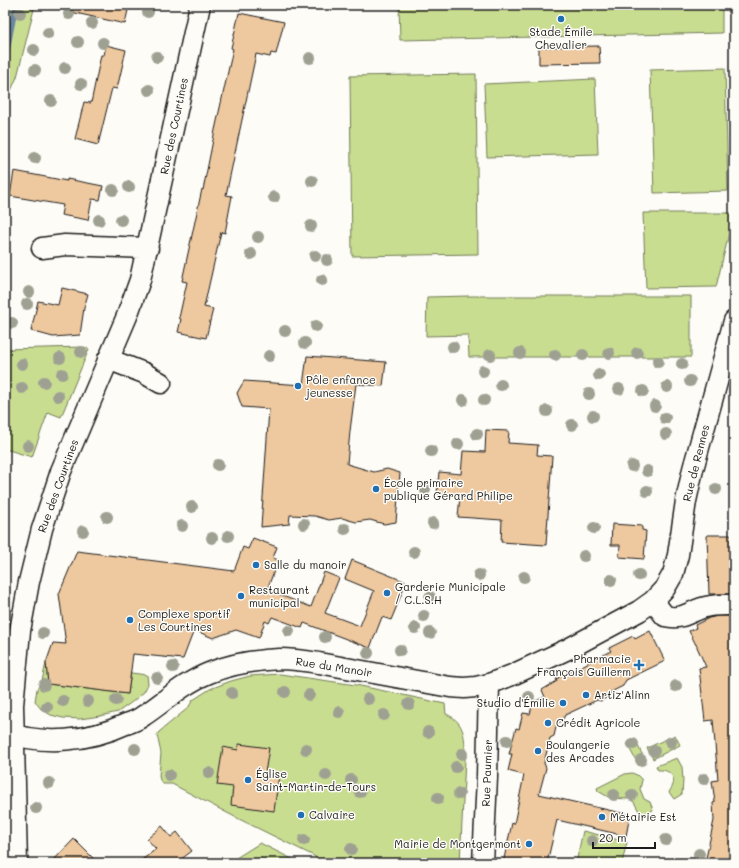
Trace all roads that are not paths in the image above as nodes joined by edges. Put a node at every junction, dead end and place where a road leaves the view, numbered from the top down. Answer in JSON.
{"nodes":[{"id":1,"x":200,"y":5,"type":"edge"},
{"id":2,"x":42,"y":248,"type":"dead end"},
{"id":3,"x":148,"y":248,"type":"junction"},
{"id":4,"x":734,"y":321,"type":"edge"},
{"id":5,"x":108,"y":359,"type":"junction"},
{"id":6,"x":161,"y":383,"type":"dead end"},
{"id":7,"x":653,"y":601,"type":"junction"},
{"id":8,"x":734,"y":605,"type":"edge"},
{"id":9,"x":489,"y":684,"type":"junction"},
{"id":10,"x":9,"y":705,"type":"edge"},
{"id":11,"x":9,"y":733,"type":"edge"},
{"id":12,"x":17,"y":863,"type":"edge"},
{"id":13,"x":483,"y":863,"type":"edge"}],
"edges":[{"from":1,"to":3,"type":"street","name":"Rue des Courtines"},
{"from":2,"to":3,"type":"street"},
{"from":3,"to":5,"type":"street","name":"Rue des Courtines"},
{"from":4,"to":7,"type":"street","name":"Rue de Rennes"},
{"from":5,"to":6,"type":"street"},
{"from":5,"to":10,"type":"street","name":"Rue des Courtines"},
{"from":7,"to":8,"type":"street"},
{"from":7,"to":9,"type":"street","name":"Rue du Manoir"},
{"from":9,"to":11,"type":"street","name":"Rue du Manoir"},
{"from":9,"to":13,"type":"street","name":"Rue Paumier"},
{"from":10,"to":11,"type":"street","name":"Rue des Courtines"},
{"from":11,"to":12,"type":"street","name":"Rue des Courtines"}]}
